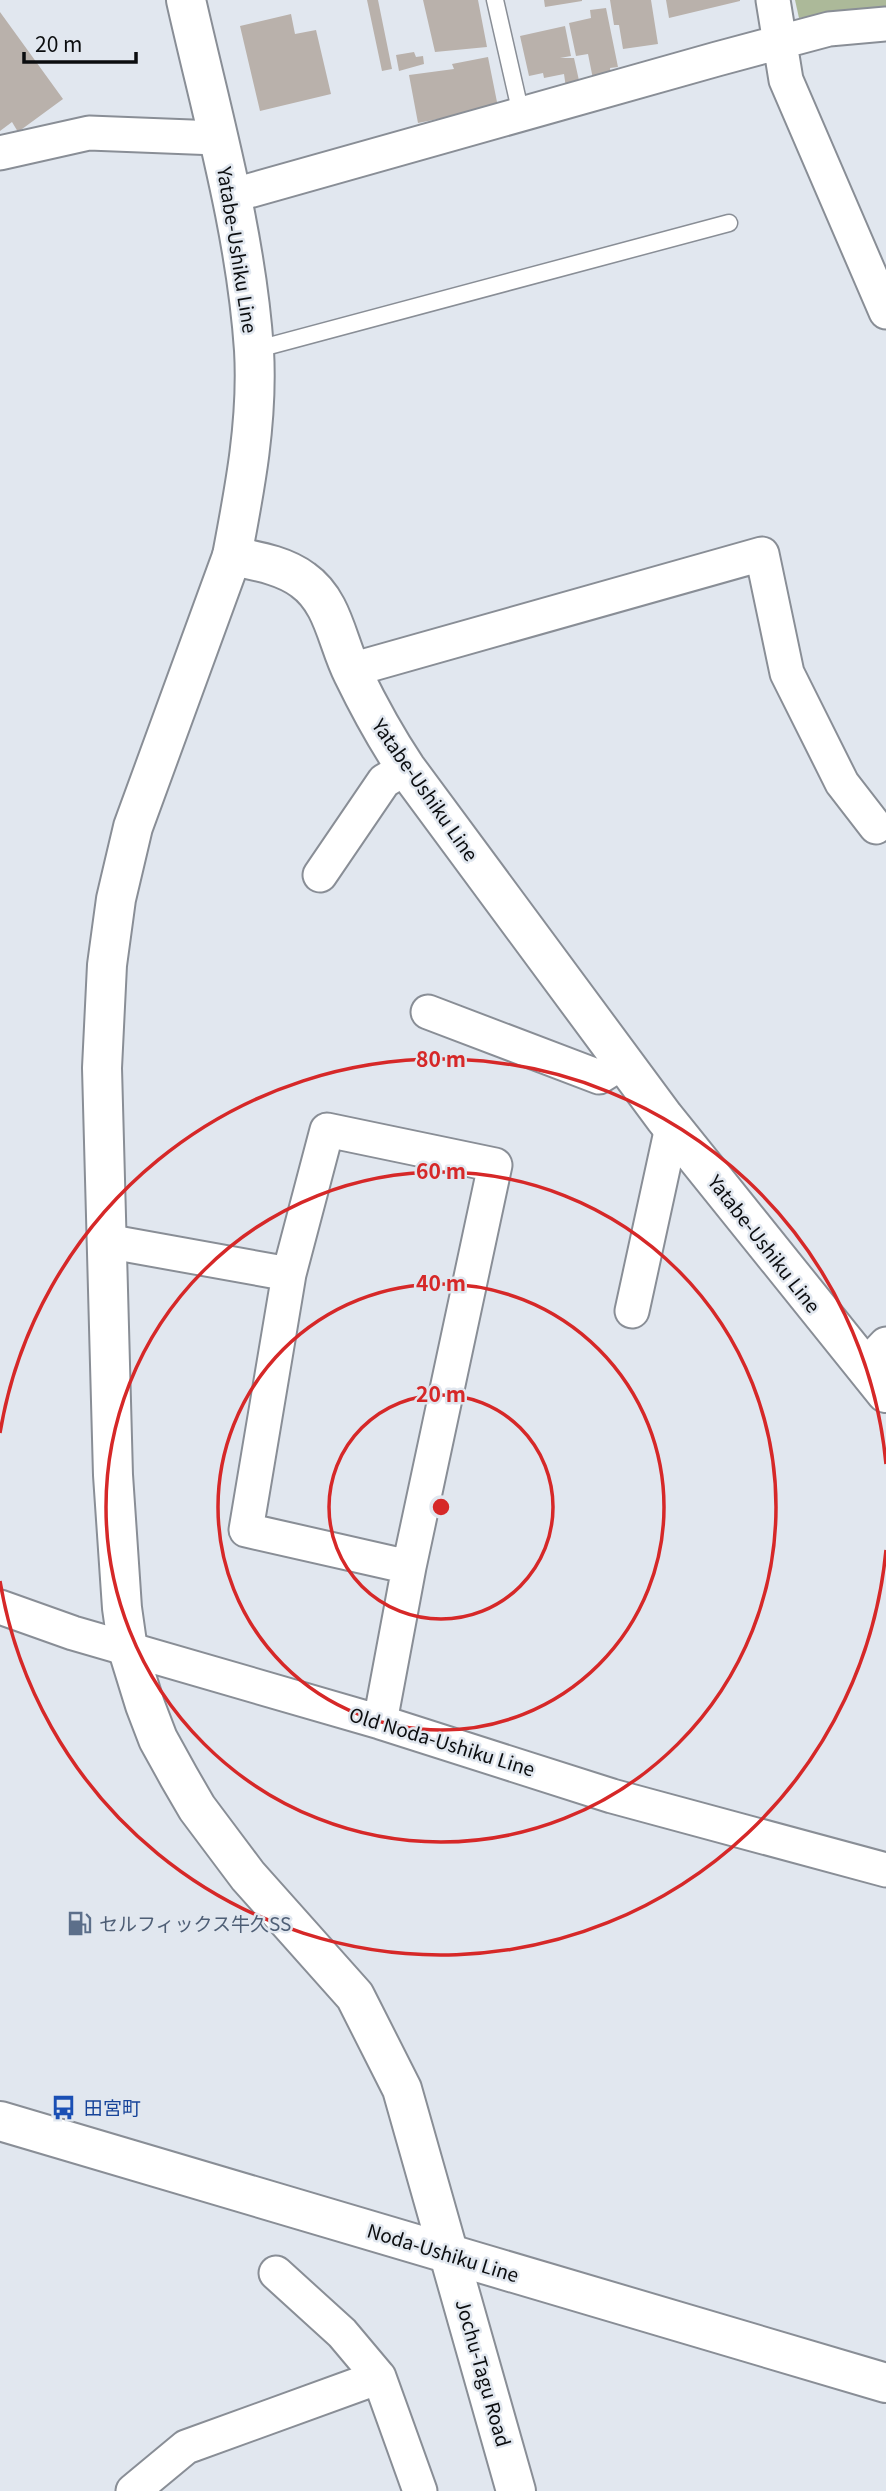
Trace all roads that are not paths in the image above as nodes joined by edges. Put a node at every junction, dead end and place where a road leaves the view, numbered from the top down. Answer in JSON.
{"nodes":[{"id":1,"x":186,"y":0,"type":"edge"},
{"id":2,"x":495,"y":0,"type":"edge"},
{"id":3,"x":774,"y":0,"type":"edge"},
{"id":4,"x":886,"y":24,"type":"edge"},
{"id":5,"x":781,"y":42,"type":"junction"},
{"id":6,"x":522,"y":114,"type":"junction"},
{"id":7,"x":218,"y":138,"type":"junction"},
{"id":8,"x":0,"y":153,"type":"edge"},
{"id":9,"x":231,"y":196,"type":"junction"},
{"id":10,"x":729,"y":223,"type":"dead end"},
{"id":11,"x":886,"y":312,"type":"edge"},
{"id":12,"x":254,"y":350,"type":"junction"},
{"id":13,"x":232,"y":556,"type":"junction"},
{"id":14,"x":351,"y":670,"type":"junction"},
{"id":15,"x":406,"y":768,"type":"junction"},
{"id":16,"x":876,"y":827,"type":"dead end"},
{"id":17,"x":320,"y":875,"type":"dead end"},
{"id":18,"x":428,"y":1012,"type":"dead end"},
{"id":19,"x":623,"y":1062,"type":"junction"},
{"id":20,"x":672,"y":1127,"type":"junction"},
{"id":21,"x":106,"y":1241,"type":"junction"},
{"id":22,"x":289,"y":1274,"type":"junction"},
{"id":23,"x":632,"y":1311,"type":"dead end"},
{"id":24,"x":879,"y":1368,"type":"edge"},
{"id":25,"x":409,"y":1567,"type":"junction"},
{"id":26,"x":0,"y":1607,"type":"edge"},
{"id":27,"x":128,"y":1650,"type":"junction"},
{"id":28,"x":380,"y":1722,"type":"junction"},
{"id":29,"x":886,"y":1870,"type":"edge"},
{"id":30,"x":0,"y":2121,"type":"edge"},
{"id":31,"x":450,"y":2255,"type":"junction"},
{"id":32,"x":276,"y":2273,"type":"dead end"},
{"id":33,"x":379,"y":2377,"type":"junction"},
{"id":34,"x":886,"y":2383,"type":"edge"},
{"id":35,"x":132,"y":2491,"type":"edge"},
{"id":36,"x":420,"y":2491,"type":"edge"},
{"id":37,"x":516,"y":2491,"type":"edge"}],
"edges":[{"from":1,"to":7,"type":"main road","name":"Yatabe-Ushiku Line"},
{"from":2,"to":6,"type":"lane"},
{"from":3,"to":5,"type":"street"},
{"from":4,"to":5,"type":"street"},
{"from":5,"to":6,"type":"street"},
{"from":5,"to":11,"type":"street"},
{"from":6,"to":9,"type":"street"},
{"from":7,"to":8,"type":"street"},
{"from":7,"to":9,"type":"main road","name":"Yatabe-Ushiku Line"},
{"from":9,"to":12,"type":"main road","name":"Yatabe-Ushiku Line"},
{"from":10,"to":12,"type":"lane"},
{"from":12,"to":13,"type":"main road","name":"Yatabe-Ushiku Line"},
{"from":13,"to":14,"type":"main road","name":"Yatabe-Ushiku Line"},
{"from":13,"to":21,"type":"main road","name":"Jochu-Tagu Road"},
{"from":14,"to":15,"type":"main road","name":"Yatabe-Ushiku Line"},
{"from":14,"to":16,"type":"street"},
{"from":15,"to":17,"type":"street"},
{"from":15,"to":19,"type":"main road","name":"Yatabe-Ushiku Line"},
{"from":18,"to":19,"type":"street"},
{"from":19,"to":20,"type":"main road","name":"Yatabe-Ushiku Line"},
{"from":20,"to":23,"type":"street"},
{"from":20,"to":24,"type":"main road","name":"Yatabe-Ushiku Line"},
{"from":21,"to":22,"type":"street"},
{"from":21,"to":27,"type":"main road","name":"Jochu-Tagu Road"},
{"from":22,"to":25,"type":"street"},
{"from":22,"to":25,"type":"street"},
{"from":25,"to":28,"type":"street"},
{"from":26,"to":27,"type":"street","name":"Old Noda-Ushiku Line"},
{"from":27,"to":28,"type":"street","name":"Old Noda-Ushiku Line"},
{"from":27,"to":31,"type":"main road","name":"Jochu-Tagu Road"},
{"from":28,"to":29,"type":"street","name":"Old Noda-Ushiku Line"},
{"from":30,"to":31,"type":"main road","name":"Noda-Ushiku Line"},
{"from":31,"to":34,"type":"main road","name":"Noda-Ushiku Line"},
{"from":31,"to":37,"type":"main road","name":"Jochu-Tagu Road"},
{"from":32,"to":33,"type":"street"},
{"from":33,"to":35,"type":"street"},
{"from":33,"to":36,"type":"street"}]}
